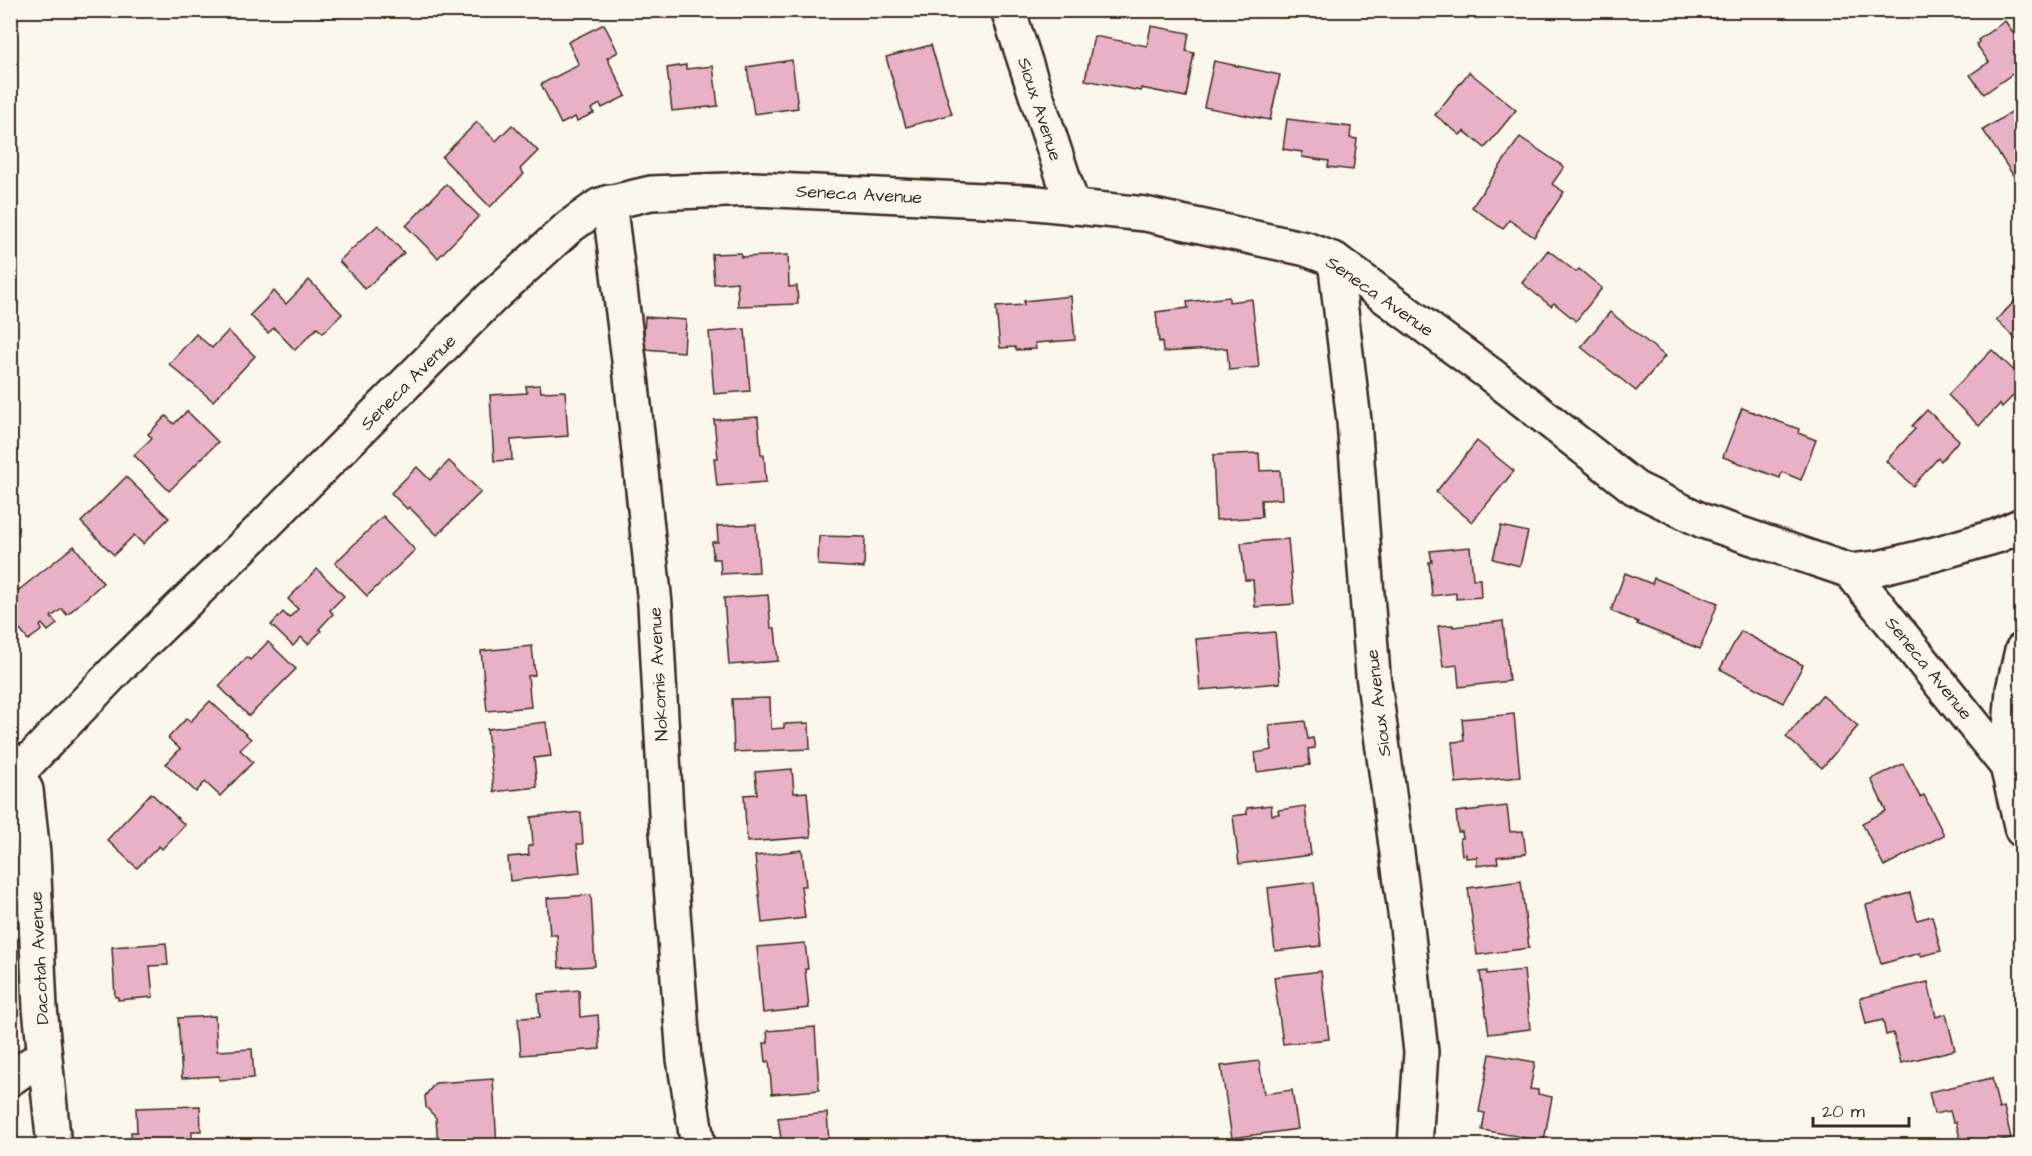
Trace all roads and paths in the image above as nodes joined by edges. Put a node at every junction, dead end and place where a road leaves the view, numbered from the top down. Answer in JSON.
{"nodes":[{"id":1,"x":1008,"y":10,"type":"edge"},
{"id":2,"x":609,"y":202,"type":"junction"},
{"id":3,"x":1073,"y":207,"type":"junction"},
{"id":4,"x":1335,"y":260,"type":"junction"},
{"id":5,"x":2022,"y":525,"type":"edge"},
{"id":6,"x":1850,"y":571,"type":"junction"},
{"id":7,"x":2022,"y":650,"type":"edge"},
{"id":8,"x":14,"y":766,"type":"edge"},
{"id":9,"x":2007,"y":766,"type":"junction"},
{"id":10,"x":2022,"y":830,"type":"edge"},
{"id":11,"x":45,"y":1055,"type":"junction"},
{"id":12,"x":10,"y":1079,"type":"edge"},
{"id":13,"x":54,"y":1146,"type":"edge"},
{"id":14,"x":698,"y":1146,"type":"edge"},
{"id":15,"x":1416,"y":1146,"type":"edge"}],
"edges":[{"from":1,"to":3,"type":"street","name":"Sioux Avenue"},
{"from":2,"to":3,"type":"street","name":"Seneca Avenue"},
{"from":2,"to":8,"type":"street","name":"Seneca Avenue"},
{"from":2,"to":14,"type":"street","name":"Nokomis Avenue"},
{"from":3,"to":4,"type":"street","name":"Seneca Avenue"},
{"from":4,"to":6,"type":"street","name":"Seneca Avenue"},
{"from":4,"to":15,"type":"street","name":"Sioux Avenue"},
{"from":5,"to":6,"type":"street","name":"Seneca Avenue"},
{"from":6,"to":9,"type":"street","name":"Seneca Avenue"},
{"from":7,"to":9,"type":"street"},
{"from":8,"to":11,"type":"street","name":"Dacotah Avenue"},
{"from":9,"to":10,"type":"street"},
{"from":11,"to":12,"type":"street"},
{"from":11,"to":13,"type":"street","name":"Dacotah Avenue"}]}
